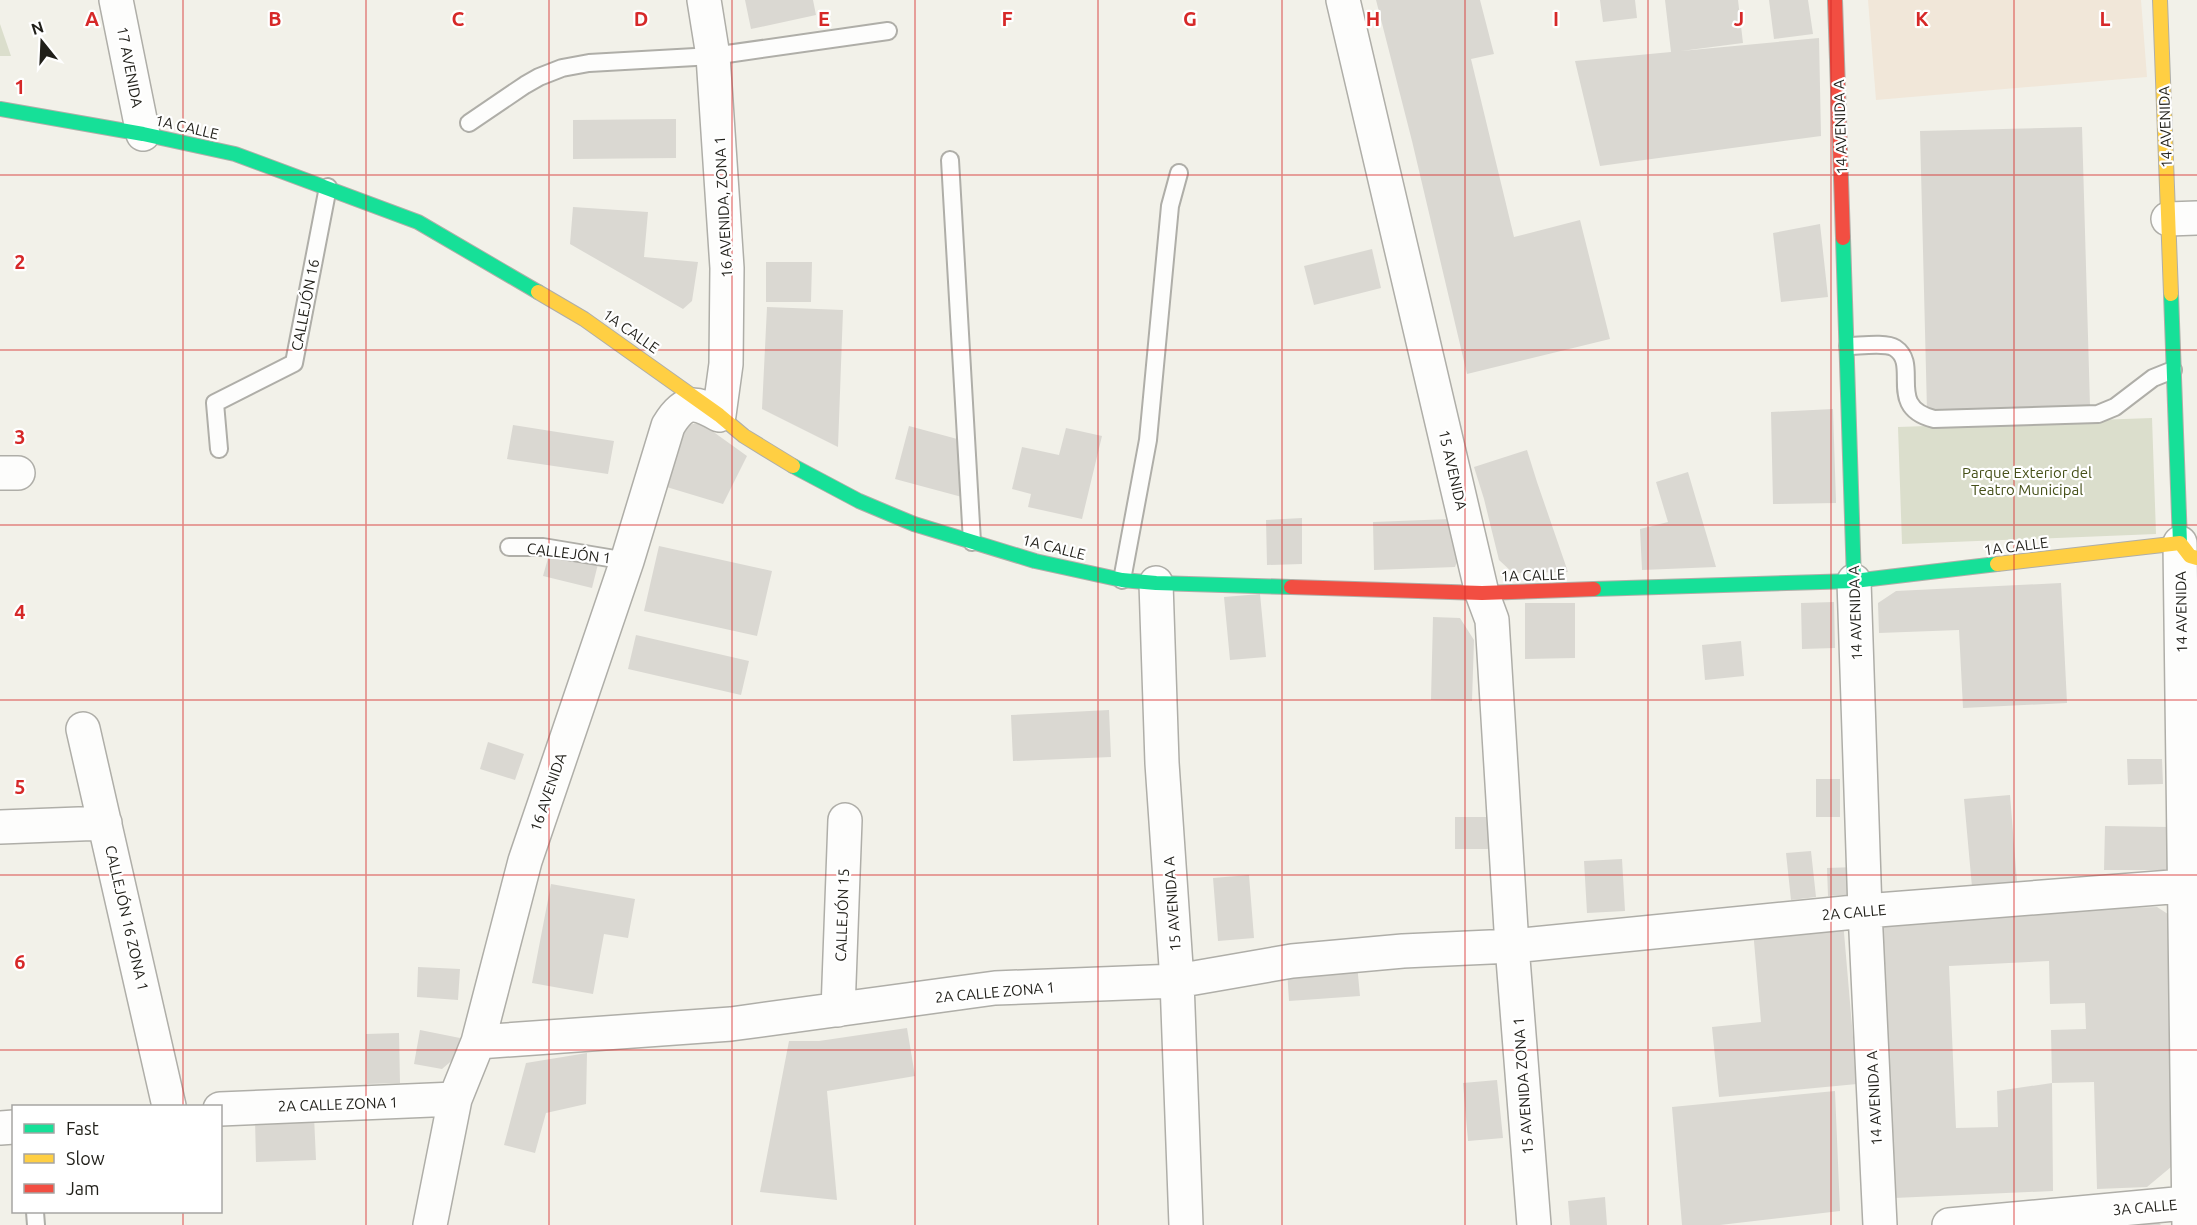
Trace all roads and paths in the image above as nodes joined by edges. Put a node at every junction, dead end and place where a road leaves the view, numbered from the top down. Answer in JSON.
{"nodes":[{"id":1,"x":116,"y":0,"type":"edge"},
{"id":2,"x":704,"y":0,"type":"edge"},
{"id":3,"x":1343,"y":0,"type":"edge"},
{"id":4,"x":1835,"y":0,"type":"edge"},
{"id":5,"x":2160,"y":0,"type":"edge"},
{"id":6,"x":888,"y":31,"type":"dead end"},
{"id":7,"x":713,"y":56,"type":"junction"},
{"id":8,"x":0,"y":109,"type":"edge"},
{"id":9,"x":469,"y":123,"type":"dead end"},
{"id":10,"x":143,"y":134,"type":"junction"},
{"id":11,"x":950,"y":160,"type":"dead end"},
{"id":12,"x":1179,"y":173,"type":"dead end"},
{"id":13,"x":328,"y":187,"type":"junction"},
{"id":14,"x":2182,"y":219,"type":"edge"},
{"id":15,"x":1848,"y":346,"type":"junction"},
{"id":16,"x":2173,"y":370,"type":"junction"},
{"id":17,"x":719,"y":415,"type":"junction"},
{"id":18,"x":219,"y":449,"type":"dead end"},
{"id":19,"x":972,"y":542,"type":"junction"},
{"id":20,"x":509,"y":548,"type":"dead end"},
{"id":21,"x":2189,"y":550,"type":"edge"},
{"id":22,"x":627,"y":561,"type":"junction"},
{"id":23,"x":1122,"y":580,"type":"junction"},
{"id":24,"x":1854,"y":581,"type":"junction"},
{"id":25,"x":1156,"y":583,"type":"junction"},
{"id":26,"x":1482,"y":593,"type":"junction"},
{"id":27,"x":83,"y":729,"type":"dead end"},
{"id":28,"x":845,"y":820,"type":"dead end"},
{"id":29,"x":105,"y":823,"type":"junction"},
{"id":30,"x":0,"y":827,"type":"edge"},
{"id":31,"x":2191,"y":885,"type":"edge"},
{"id":32,"x":1865,"y":911,"type":"junction"},
{"id":33,"x":1512,"y":946,"type":"junction"},
{"id":34,"x":1177,"y":981,"type":"junction"},
{"id":35,"x":838,"y":1010,"type":"junction"},
{"id":36,"x":478,"y":1042,"type":"junction"},
{"id":37,"x":455,"y":1099,"type":"junction"},
{"id":38,"x":169,"y":1105,"type":"edge"},
{"id":39,"x":222,"y":1109,"type":"edge"},
{"id":40,"x":2192,"y":1210,"type":"edge"},
{"id":41,"x":430,"y":1225,"type":"edge"},
{"id":42,"x":1186,"y":1225,"type":"edge"},
{"id":43,"x":1534,"y":1225,"type":"edge"},
{"id":44,"x":1880,"y":1225,"type":"edge"},
{"id":45,"x":1949,"y":1225,"type":"edge"}],
"edges":[{"from":1,"to":10,"type":"street","name":"17 AVENIDA"},
{"from":2,"to":7,"type":"street","name":"16 AVENIDA, ZONA 1"},
{"from":3,"to":26,"type":"street","name":"15 AVENIDA"},
{"from":4,"to":15,"type":"main road","name":"14 AVENIDA A"},
{"from":5,"to":14,"type":"main road","name":"14 AVENIDA"},
{"from":6,"to":7,"type":"lane"},
{"from":7,"to":9,"type":"lane"},
{"from":7,"to":17,"type":"street","name":"16 AVENIDA, ZONA 1"},
{"from":8,"to":10,"type":"main road","name":"1A CALLE"},
{"from":10,"to":13,"type":"main road","name":"1A CALLE"},
{"from":11,"to":19,"type":"lane"},
{"from":12,"to":23,"type":"lane"},
{"from":13,"to":17,"type":"main road","name":"1A CALLE"},
{"from":13,"to":18,"type":"lane","name":"CALLEJÓN 16"},
{"from":14,"to":16,"type":"main road","name":"14 AVENIDA"},
{"from":15,"to":16,"type":"lane"},
{"from":15,"to":24,"type":"main road","name":"14 AVENIDA A"},
{"from":16,"to":21,"type":"main road","name":"14 AVENIDA"},
{"from":17,"to":19,"type":"main road","name":"1A CALLE"},
{"from":17,"to":22,"type":"street","name":"16 AVENIDA"},
{"from":19,"to":23,"type":"main road","name":"1A CALLE"},
{"from":20,"to":22,"type":"lane","name":"CALLEJÓN 1"},
{"from":21,"to":24,"type":"main road","name":"1A CALLE"},
{"from":21,"to":31,"type":"street","name":"14 AVENIDA"},
{"from":22,"to":36,"type":"street","name":"16 AVENIDA"},
{"from":23,"to":25,"type":"main road","name":"1A CALLE"},
{"from":24,"to":26,"type":"main road","name":"1A CALLE"},
{"from":24,"to":32,"type":"street","name":"14 AVENIDA A"},
{"from":25,"to":26,"type":"main road","name":"1A CALLE"},
{"from":25,"to":34,"type":"street","name":"15 AVENIDA A"},
{"from":26,"to":33,"type":"street","name":"15 AVENIDA"},
{"from":27,"to":29,"type":"street","name":"CALLEJÓN 16 ZONA 1"},
{"from":28,"to":35,"type":"street","name":"CALLEJÓN 15"},
{"from":29,"to":30,"type":"street"},
{"from":29,"to":38,"type":"street","name":"CALLEJÓN 16 ZONA 1"},
{"from":31,"to":32,"type":"street","name":"2A CALLE"},
{"from":31,"to":40,"type":"street","name":"14 AVENIDA"},
{"from":32,"to":33,"type":"street","name":"2A CALLE"},
{"from":32,"to":44,"type":"street","name":"14 AVENIDA A"},
{"from":33,"to":34,"type":"street","name":"2A CALLE ZONA 1"},
{"from":33,"to":43,"type":"street","name":"15 AVENIDA ZONA 1"},
{"from":34,"to":35,"type":"street","name":"2A CALLE ZONA 1"},
{"from":34,"to":42,"type":"street","name":"15 AVENIDA A"},
{"from":35,"to":36,"type":"street","name":"2A CALLE ZONA 1"},
{"from":36,"to":37,"type":"street","name":"16 AVENIDA"},
{"from":37,"to":39,"type":"street","name":"2A CALLE ZONA 1"},
{"from":37,"to":41,"type":"street","name":"16 AVENIDA"},
{"from":40,"to":45,"type":"street","name":"3A CALLE"}]}
